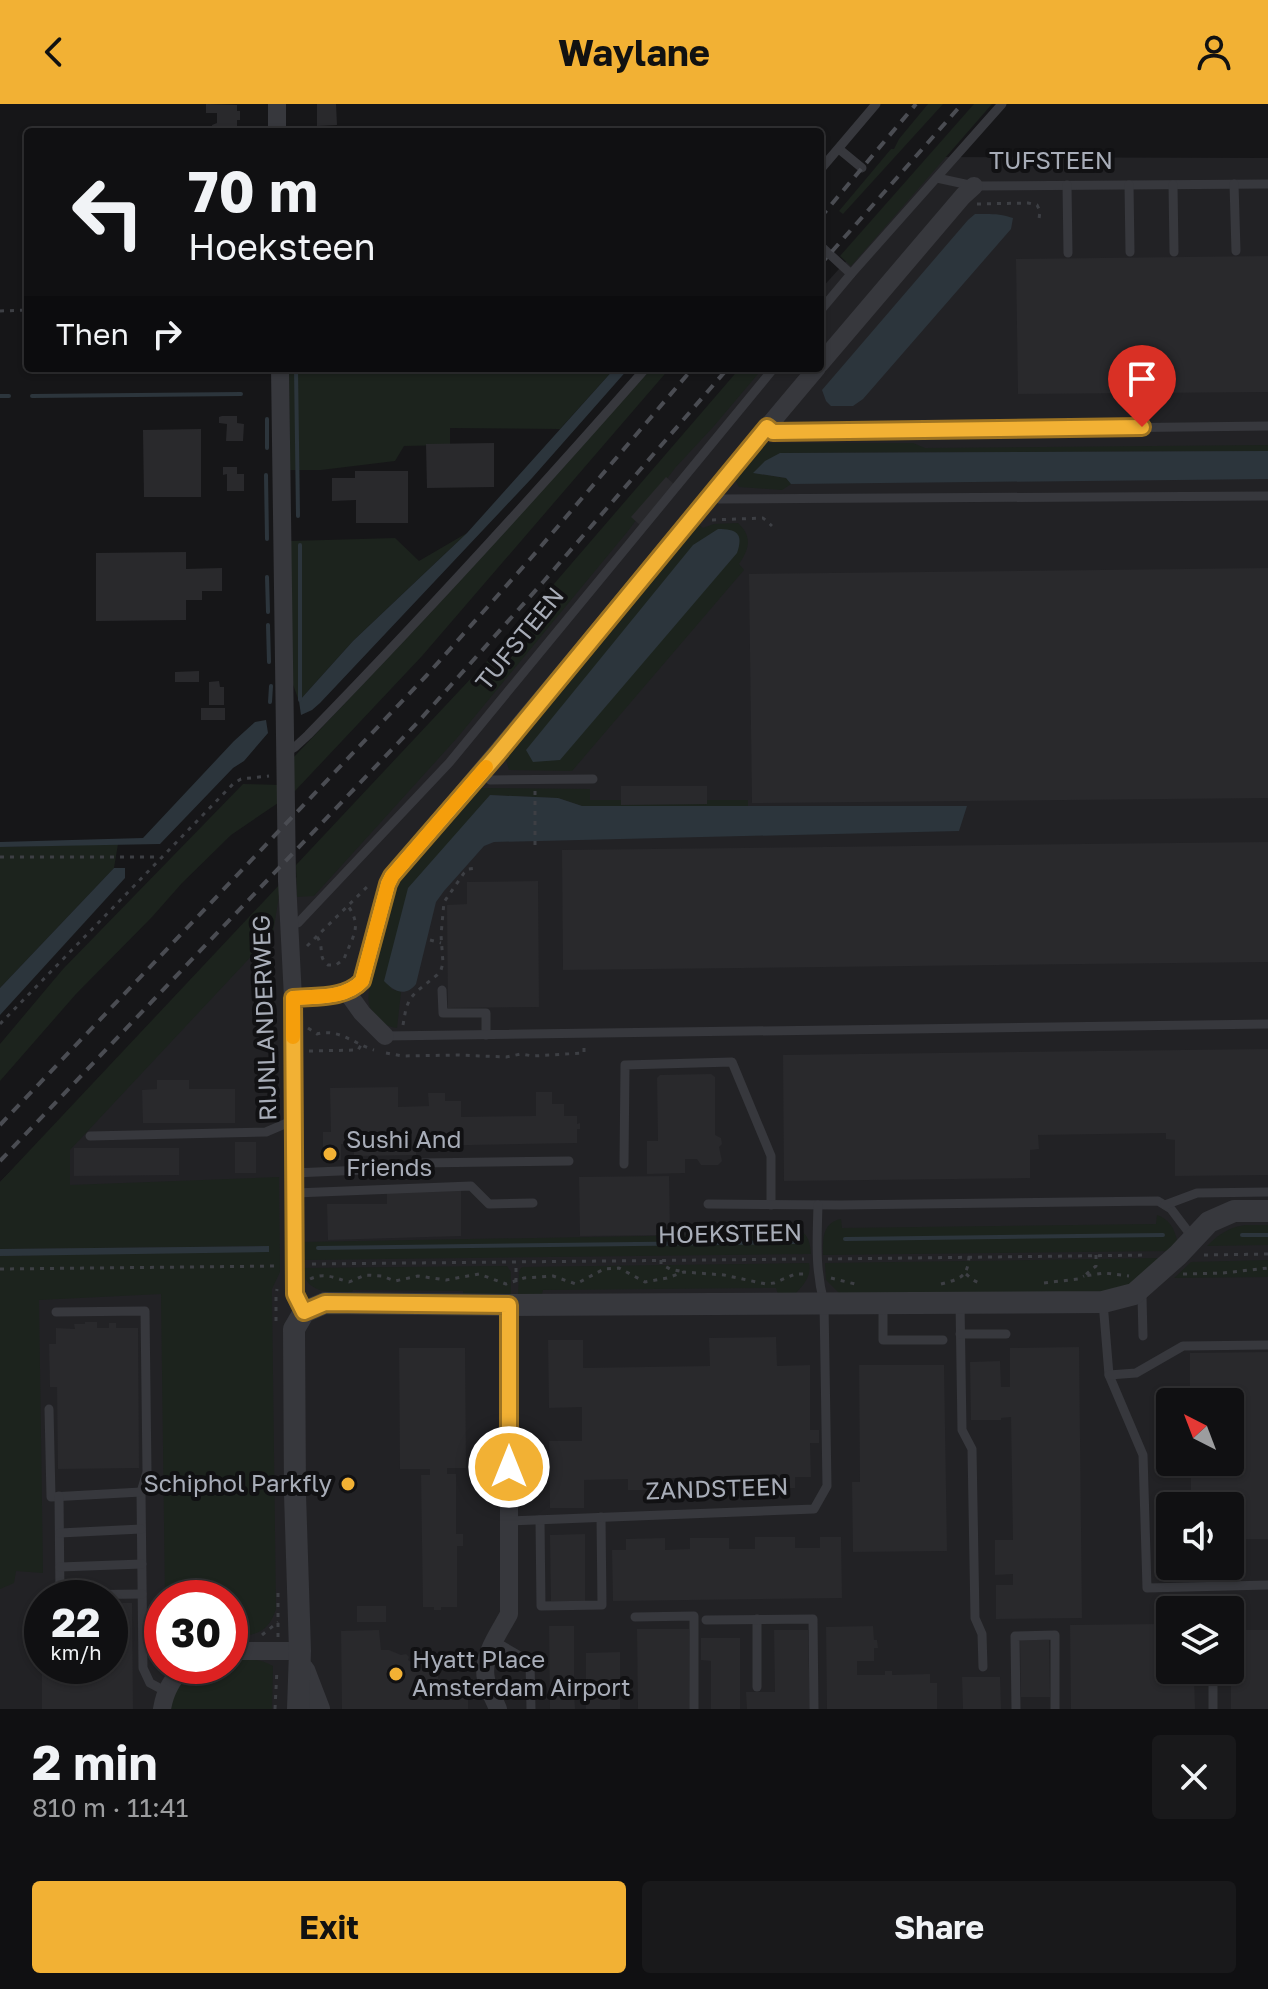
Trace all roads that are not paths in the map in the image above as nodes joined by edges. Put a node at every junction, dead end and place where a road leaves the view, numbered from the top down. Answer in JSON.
{"nodes":[{"id":1,"x":277,"y":104,"type":"edge"},
{"id":2,"x":876,"y":104,"type":"edge"},
{"id":3,"x":1002,"y":104,"type":"edge"},
{"id":4,"x":277,"y":128,"type":"edge"},
{"id":5,"x":839,"y":149,"type":"junction"},
{"id":6,"x":824,"y":166,"type":"edge"},
{"id":7,"x":862,"y":168,"type":"dead end"},
{"id":8,"x":937,"y":178,"type":"junction"},
{"id":9,"x":1234,"y":184,"type":"junction"},
{"id":10,"x":1268,"y":184,"type":"edge"},
{"id":11,"x":1067,"y":185,"type":"junction"},
{"id":12,"x":1129,"y":185,"type":"junction"},
{"id":13,"x":1173,"y":185,"type":"junction"},
{"id":14,"x":968,"y":191,"type":"junction"},
{"id":15,"x":824,"y":249,"type":"edge"},
{"id":16,"x":1236,"y":251,"type":"dead end"},
{"id":17,"x":1130,"y":252,"type":"dead end"},
{"id":18,"x":1174,"y":252,"type":"dead end"},
{"id":19,"x":1068,"y":253,"type":"dead end"},
{"id":20,"x":851,"y":274,"type":"junction"},
{"id":21,"x":824,"y":306,"type":"edge"},
{"id":22,"x":824,"y":359,"type":"edge"},
{"id":23,"x":280,"y":372,"type":"edge"},
{"id":24,"x":642,"y":372,"type":"edge"},
{"id":25,"x":771,"y":372,"type":"edge"},
{"id":26,"x":813,"y":372,"type":"edge"},
{"id":27,"x":1268,"y":426,"type":"edge"},
{"id":28,"x":767,"y":427,"type":"junction"},
{"id":29,"x":712,"y":493,"type":"junction"},
{"id":30,"x":1268,"y":496,"type":"edge"},
{"id":31,"x":286,"y":752,"type":"junction"},
{"id":32,"x":481,"y":773,"type":"junction"},
{"id":33,"x":593,"y":779,"type":"dead end"},
{"id":34,"x":289,"y":920,"type":"junction"},
{"id":35,"x":442,"y":990,"type":"dead end"},
{"id":36,"x":347,"y":992,"type":"junction"},
{"id":37,"x":293,"y":998,"type":"junction"},
{"id":38,"x":1268,"y":1024,"type":"edge"},
{"id":39,"x":394,"y":1032,"type":"joint"},
{"id":40,"x":486,"y":1035,"type":"junction"},
{"id":41,"x":294,"y":1122,"type":"junction"},
{"id":42,"x":90,"y":1136,"type":"dead end"},
{"id":43,"x":569,"y":1161,"type":"dead end"},
{"id":44,"x":624,"y":1164,"type":"dead end"},
{"id":45,"x":294,"y":1173,"type":"junction"},
{"id":46,"x":1268,"y":1192,"type":"edge"},
{"id":47,"x":295,"y":1193,"type":"junction"},
{"id":48,"x":533,"y":1203,"type":"dead end"},
{"id":49,"x":708,"y":1204,"type":"dead end"},
{"id":50,"x":771,"y":1205,"type":"junction"},
{"id":51,"x":818,"y":1205,"type":"junction"},
{"id":52,"x":1165,"y":1205,"type":"junction"},
{"id":53,"x":1268,"y":1211,"type":"edge"},
{"id":54,"x":1185,"y":1246,"type":"junction"},
{"id":55,"x":1142,"y":1297,"type":"dead end"},
{"id":56,"x":1103,"y":1302,"type":"junction"},
{"id":57,"x":824,"y":1303,"type":"junction"},
{"id":58,"x":883,"y":1303,"type":"junction"},
{"id":59,"x":960,"y":1303,"type":"junction"},
{"id":60,"x":509,"y":1305,"type":"junction"},
{"id":61,"x":56,"y":1312,"type":"dead end"},
{"id":62,"x":304,"y":1312,"type":"junction"},
{"id":63,"x":960,"y":1334,"type":"junction"},
{"id":64,"x":1006,"y":1334,"type":"dead end"},
{"id":65,"x":1143,"y":1336,"type":"dead end"},
{"id":66,"x":943,"y":1340,"type":"dead end"},
{"id":67,"x":1268,"y":1345,"type":"edge"},
{"id":68,"x":1109,"y":1375,"type":"junction"},
{"id":69,"x":49,"y":1409,"type":"dead end"},
{"id":70,"x":141,"y":1492,"type":"junction"},
{"id":71,"x":59,"y":1496,"type":"junction"},
{"id":72,"x":601,"y":1517,"type":"junction"},
{"id":73,"x":540,"y":1520,"type":"junction"},
{"id":74,"x":509,"y":1521,"type":"junction"},
{"id":75,"x":141,"y":1529,"type":"junction"},
{"id":76,"x":60,"y":1533,"type":"junction"},
{"id":77,"x":142,"y":1564,"type":"junction"},
{"id":78,"x":60,"y":1567,"type":"junction"},
{"id":79,"x":1268,"y":1585,"type":"edge"},
{"id":80,"x":142,"y":1594,"type":"junction"},
{"id":81,"x":635,"y":1617,"type":"dead end"},
{"id":82,"x":757,"y":1619,"type":"junction"},
{"id":83,"x":706,"y":1620,"type":"dead end"},
{"id":84,"x":494,"y":1641,"type":"junction"},
{"id":85,"x":248,"y":1652,"type":"edge"},
{"id":86,"x":293,"y":1655,"type":"junction"},
{"id":87,"x":983,"y":1667,"type":"dead end"},
{"id":88,"x":1213,"y":1684,"type":"edge"},
{"id":89,"x":757,"y":1687,"type":"dead end"},
{"id":90,"x":163,"y":1700,"type":"edge"},
{"id":91,"x":298,"y":1709,"type":"edge"},
{"id":92,"x":319,"y":1709,"type":"edge"},
{"id":93,"x":498,"y":1709,"type":"edge"},
{"id":94,"x":531,"y":1709,"type":"edge"},
{"id":95,"x":694,"y":1709,"type":"edge"},
{"id":96,"x":814,"y":1709,"type":"edge"},
{"id":97,"x":1016,"y":1709,"type":"edge"},
{"id":98,"x":1055,"y":1709,"type":"edge"},
{"id":99,"x":1213,"y":1709,"type":"edge"}],
"edges":[{"from":1,"to":4,"type":"street"},
{"from":2,"to":5,"type":"lane"},
{"from":3,"to":8,"type":"lane","name":"TUFSTEEN"},
{"from":5,"to":6,"type":"lane"},
{"from":5,"to":7,"type":"lane"},
{"from":8,"to":14,"type":"lane"},
{"from":8,"to":20,"type":"lane","name":"TUFSTEEN"},
{"from":9,"to":10,"type":"lane","name":"TUFSTEEN"},
{"from":9,"to":13,"type":"lane","name":"TUFSTEEN"},
{"from":9,"to":16,"type":"lane"},
{"from":11,"to":12,"type":"lane","name":"TUFSTEEN"},
{"from":11,"to":14,"type":"lane","name":"TUFSTEEN"},
{"from":11,"to":19,"type":"lane"},
{"from":12,"to":13,"type":"lane","name":"TUFSTEEN"},
{"from":12,"to":17,"type":"lane"},
{"from":13,"to":18,"type":"lane"},
{"from":14,"to":22,"type":"street","name":"TUFSTEEN"},
{"from":15,"to":20,"type":"lane"},
{"from":20,"to":21,"type":"lane","name":"TUFSTEEN"},
{"from":23,"to":31,"type":"street","name":"RIJNLANDERWEG"},
{"from":24,"to":31,"type":"lane"},
{"from":25,"to":34,"type":"lane","name":"TUFSTEEN"},
{"from":26,"to":28,"type":"street","name":"TUFSTEEN"},
{"from":27,"to":28,"type":"lane"},
{"from":28,"to":29,"type":"street","name":"TUFSTEEN"},
{"from":29,"to":30,"type":"lane"},
{"from":29,"to":32,"type":"street","name":"TUFSTEEN"},
{"from":31,"to":34,"type":"street","name":"RIJNLANDERWEG"},
{"from":32,"to":33,"type":"lane"},
{"from":32,"to":36,"type":"street","name":"TUFSTEEN"},
{"from":34,"to":37,"type":"street","name":"RIJNLANDERWEG"},
{"from":35,"to":40,"type":"lane"},
{"from":36,"to":37,"type":"street"},
{"from":36,"to":39,"type":"street"},
{"from":37,"to":41,"type":"street","name":"RIJNLANDERWEG"},
{"from":38,"to":40,"type":"lane"},
{"from":39,"to":40,"type":"lane"},
{"from":41,"to":42,"type":"lane"},
{"from":41,"to":45,"type":"street","name":"RIJNLANDERWEG"},
{"from":43,"to":45,"type":"lane"},
{"from":44,"to":50,"type":"lane"},
{"from":45,"to":47,"type":"street","name":"RIJNLANDERWEG"},
{"from":46,"to":52,"type":"lane"},
{"from":47,"to":48,"type":"lane"},
{"from":47,"to":62,"type":"street","name":"RIJNLANDERWEG"},
{"from":49,"to":50,"type":"lane"},
{"from":50,"to":51,"type":"lane"},
{"from":51,"to":52,"type":"lane"},
{"from":51,"to":57,"type":"lane"},
{"from":52,"to":54,"type":"lane"},
{"from":53,"to":54,"type":"street"},
{"from":54,"to":56,"type":"street"},
{"from":55,"to":65,"type":"lane"},
{"from":56,"to":59,"type":"street"},
{"from":56,"to":68,"type":"lane"},
{"from":57,"to":58,"type":"street"},
{"from":57,"to":60,"type":"street"},
{"from":57,"to":72,"type":"lane","name":"ZANDSTEEN"},
{"from":58,"to":59,"type":"street"},
{"from":58,"to":66,"type":"lane"},
{"from":59,"to":63,"type":"lane"},
{"from":60,"to":62,"type":"street"},
{"from":60,"to":74,"type":"street"},
{"from":61,"to":70,"type":"lane"},
{"from":62,"to":86,"type":"street","name":"RIJNLANDERWEG"},
{"from":63,"to":64,"type":"lane"},
{"from":63,"to":87,"type":"lane"},
{"from":67,"to":68,"type":"lane"},
{"from":68,"to":79,"type":"lane"},
{"from":69,"to":71,"type":"lane"},
{"from":70,"to":71,"type":"lane"},
{"from":70,"to":75,"type":"lane"},
{"from":71,"to":76,"type":"lane"},
{"from":72,"to":73,"type":"lane","name":"ZANDSTEEN"},
{"from":72,"to":73,"type":"lane"},
{"from":73,"to":74,"type":"lane","name":"ZANDSTEEN"},
{"from":74,"to":84,"type":"street"},
{"from":75,"to":76,"type":"lane"},
{"from":75,"to":77,"type":"lane"},
{"from":76,"to":78,"type":"lane"},
{"from":77,"to":78,"type":"lane"},
{"from":77,"to":80,"type":"lane"},
{"from":78,"to":80,"type":"lane"},
{"from":80,"to":90,"type":"lane"},
{"from":81,"to":95,"type":"lane"},
{"from":82,"to":83,"type":"lane"},
{"from":82,"to":89,"type":"lane"},
{"from":82,"to":96,"type":"lane"},
{"from":84,"to":93,"type":"street"},
{"from":84,"to":94,"type":"lane"},
{"from":85,"to":86,"type":"street"},
{"from":86,"to":91,"type":"street","name":"RIJNLANDERWEG"},
{"from":86,"to":92,"type":"street","name":"RIJNLANDERWEG"},
{"from":88,"to":99,"type":"lane"},
{"from":97,"to":98,"type":"lane"}]}
